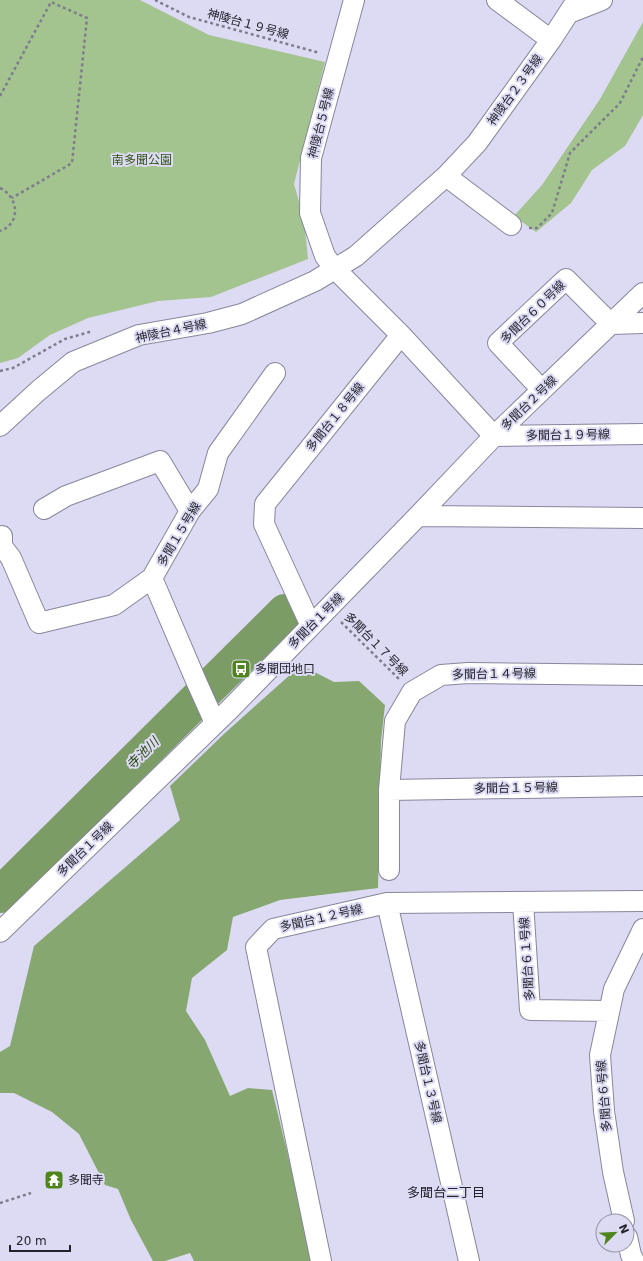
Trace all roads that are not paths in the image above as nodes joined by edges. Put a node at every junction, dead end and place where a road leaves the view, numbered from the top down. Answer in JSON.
{"nodes":[{"id":1,"x":354,"y":0,"type":"edge"},
{"id":2,"x":497,"y":0,"type":"edge"},
{"id":3,"x":602,"y":0,"type":"edge"},
{"id":4,"x":573,"y":6,"type":"edge"},
{"id":5,"x":551,"y":40,"type":"junction"},
{"id":6,"x":446,"y":176,"type":"junction"},
{"id":7,"x":511,"y":225,"type":"road end"},
{"id":8,"x":334,"y":268,"type":"junction"},
{"id":9,"x":643,"y":293,"type":"edge"},
{"id":10,"x":643,"y":323,"type":"edge"},
{"id":11,"x":611,"y":324,"type":"junction"},
{"id":12,"x":401,"y":335,"type":"junction"},
{"id":13,"x":275,"y":373,"type":"dead end"},
{"id":14,"x":542,"y":390,"type":"junction"},
{"id":15,"x":0,"y":426,"type":"edge"},
{"id":16,"x":643,"y":434,"type":"edge"},
{"id":17,"x":494,"y":436,"type":"junction"},
{"id":18,"x":44,"y":508,"type":"dead end"},
{"id":19,"x":190,"y":511,"type":"junction"},
{"id":20,"x":418,"y":516,"type":"junction"},
{"id":21,"x":643,"y":518,"type":"edge"},
{"id":22,"x":2,"y":536,"type":"dead end"},
{"id":23,"x":152,"y":578,"type":"junction"},
{"id":24,"x":311,"y":626,"type":"junction"},
{"id":25,"x":643,"y":675,"type":"edge"},
{"id":26,"x":215,"y":723,"type":"junction"},
{"id":27,"x":643,"y":786,"type":"edge"},
{"id":28,"x":389,"y":790,"type":"junction"},
{"id":29,"x":389,"y":870,"type":"dead end"},
{"id":30,"x":643,"y":901,"type":"edge"},
{"id":31,"x":523,"y":902,"type":"junction"},
{"id":32,"x":387,"y":903,"type":"junction"},
{"id":33,"x":643,"y":929,"type":"edge"},
{"id":34,"x":0,"y":932,"type":"edge"},
{"id":35,"x":609,"y":1010,"type":"junction"},
{"id":36,"x":622,"y":1213,"type":"edge"},
{"id":37,"x":321,"y":1261,"type":"edge"},
{"id":38,"x":469,"y":1261,"type":"edge"}],
"edges":[{"from":1,"to":8,"type":"street","name":"神陵台５号線"},
{"from":2,"to":5,"type":"street"},
{"from":3,"to":4,"type":"street"},
{"from":4,"to":5,"type":"street","name":"神陵台２３号線"},
{"from":5,"to":6,"type":"street","name":"神陵台２３号線"},
{"from":6,"to":7,"type":"street"},
{"from":6,"to":8,"type":"street","name":"神陵台２３号線"},
{"from":8,"to":12,"type":"street","name":"神陵台５号線"},
{"from":8,"to":15,"type":"street","name":"神陵台４号線"},
{"from":9,"to":11,"type":"street","name":"多聞台２号線"},
{"from":10,"to":11,"type":"street"},
{"from":11,"to":14,"type":"street","name":"多聞台２号線"},
{"from":11,"to":14,"type":"street","name":"多聞台６０号線"},
{"from":12,"to":17,"type":"street"},
{"from":12,"to":24,"type":"street","name":"多聞台１８号線"},
{"from":13,"to":19,"type":"street","name":"多聞１５号線"},
{"from":14,"to":17,"type":"street","name":"多聞台２号線"},
{"from":16,"to":17,"type":"street","name":"多聞台１９号線"},
{"from":17,"to":20,"type":"street","name":"多聞台２号線"},
{"from":18,"to":19,"type":"street"},
{"from":19,"to":23,"type":"street","name":"多聞１５号線"},
{"from":20,"to":21,"type":"street"},
{"from":20,"to":24,"type":"street","name":"多聞台１号線"},
{"from":22,"to":23,"type":"street"},
{"from":23,"to":26,"type":"street","name":"多聞１５号線"},
{"from":24,"to":26,"type":"street","name":"多聞台１号線"},
{"from":25,"to":28,"type":"street","name":"多聞台１４号線"},
{"from":26,"to":34,"type":"street","name":"多聞台１号線"},
{"from":27,"to":28,"type":"street","name":"多聞台１５号線"},
{"from":28,"to":29,"type":"street","name":"多聞台１４号線"},
{"from":30,"to":31,"type":"street","name":"多聞台１２号線"},
{"from":31,"to":32,"type":"street","name":"多聞台１２号線"},
{"from":31,"to":35,"type":"street","name":"多聞台６１号線"},
{"from":32,"to":37,"type":"street","name":"多聞台１２号線"},
{"from":32,"to":38,"type":"street","name":"多聞台１３号線"},
{"from":33,"to":35,"type":"street","name":"多聞台６号線"},
{"from":35,"to":36,"type":"street","name":"多聞台６号線"}]}
